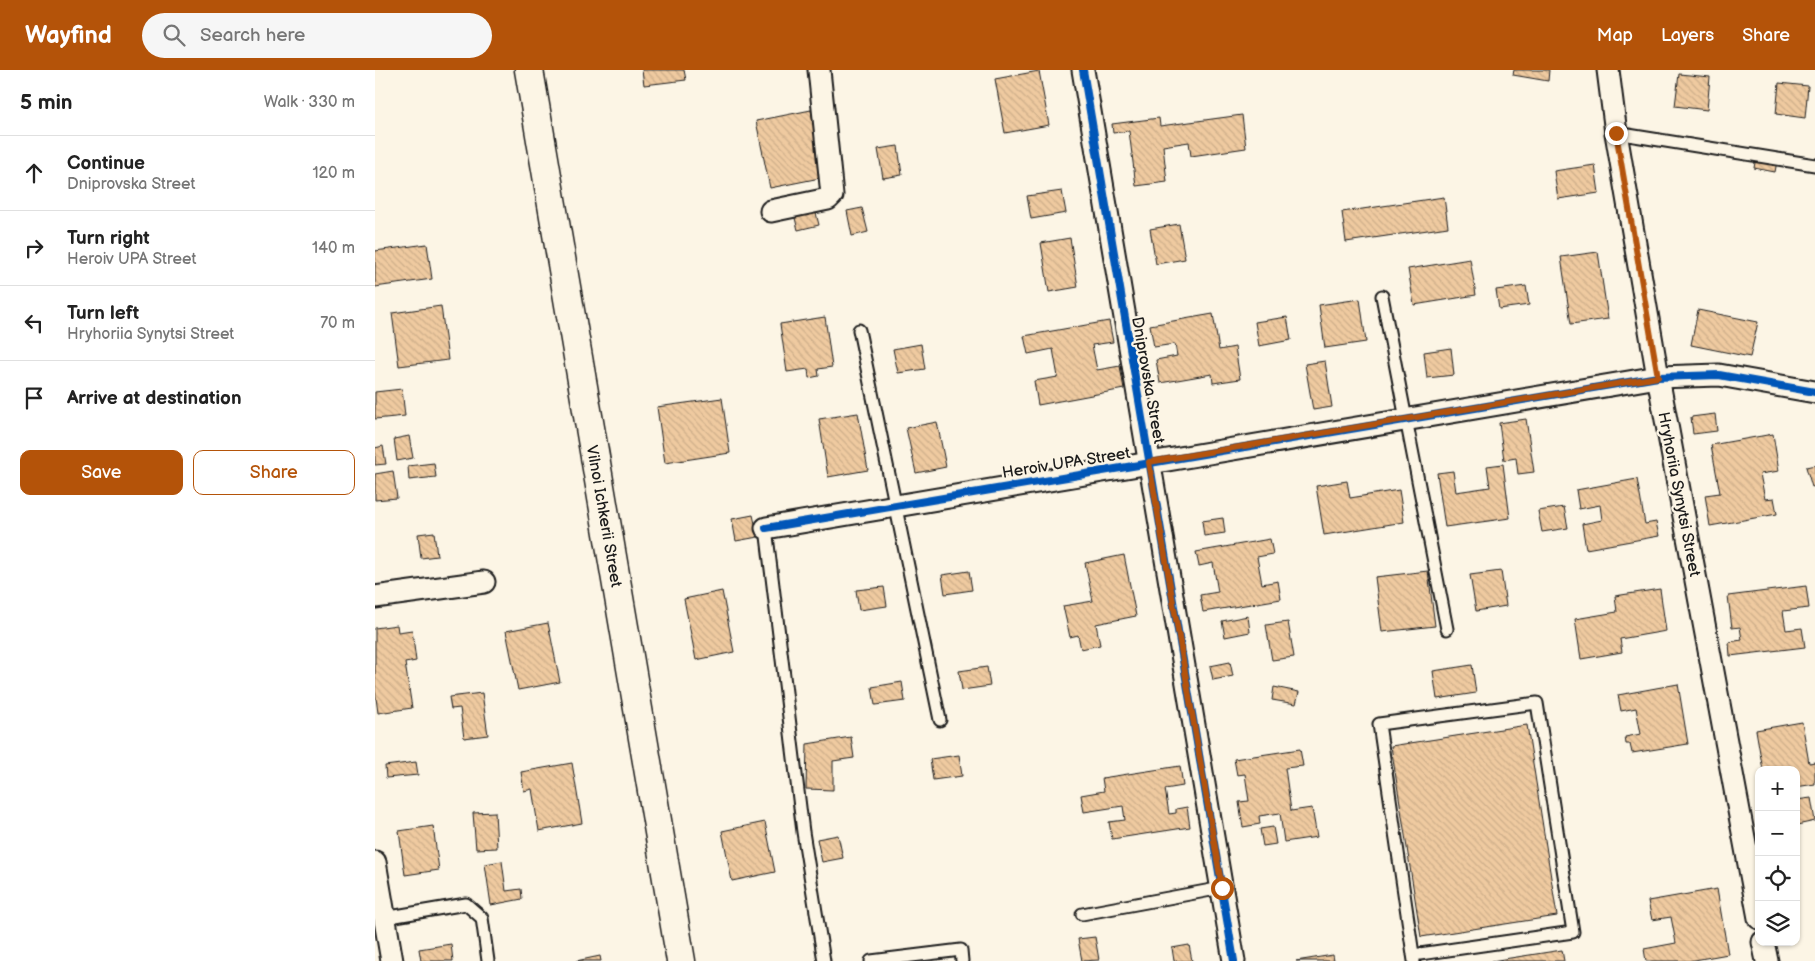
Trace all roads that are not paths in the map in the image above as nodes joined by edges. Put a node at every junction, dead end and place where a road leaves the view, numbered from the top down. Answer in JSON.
{"nodes":[{"id":1,"x":529,"y":70,"type":"edge"},
{"id":2,"x":819,"y":70,"type":"edge"},
{"id":3,"x":1083,"y":70,"type":"edge"},
{"id":4,"x":1608,"y":70,"type":"edge"},
{"id":5,"x":1616,"y":133,"type":"junction"},
{"id":6,"x":1815,"y":165,"type":"edge"},
{"id":7,"x":771,"y":211,"type":"dead end"},
{"id":8,"x":1382,"y":296,"type":"dead end"},
{"id":9,"x":859,"y":330,"type":"dead end"},
{"id":10,"x":1658,"y":377,"type":"junction"},
{"id":11,"x":1815,"y":392,"type":"edge"},
{"id":12,"x":1406,"y":420,"type":"junction"},
{"id":13,"x":1149,"y":462,"type":"junction"},
{"id":14,"x":895,"y":505,"type":"junction"},
{"id":15,"x":766,"y":528,"type":"joint"},
{"id":16,"x":484,"y":582,"type":"dead end"},
{"id":17,"x":375,"y":597,"type":"edge"},
{"id":18,"x":1447,"y":629,"type":"dead end"},
{"id":19,"x":940,"y":720,"type":"dead end"},
{"id":20,"x":375,"y":862,"type":"edge"},
{"id":21,"x":1222,"y":888,"type":"junction"},
{"id":22,"x":1756,"y":901,"type":"edge"},
{"id":23,"x":1083,"y":914,"type":"dead end"},
{"id":24,"x":379,"y":919,"type":"edge"},
{"id":25,"x":1764,"y":946,"type":"edge"},
{"id":26,"x":1414,"y":958,"type":"edge"},
{"id":27,"x":392,"y":961,"type":"edge"},
{"id":28,"x":488,"y":961,"type":"edge"},
{"id":29,"x":681,"y":961,"type":"edge"},
{"id":30,"x":824,"y":961,"type":"edge"},
{"id":31,"x":871,"y":961,"type":"edge"},
{"id":32,"x":963,"y":961,"type":"edge"},
{"id":33,"x":1234,"y":961,"type":"edge"},
{"id":34,"x":1767,"y":961,"type":"edge"}],
"edges":[{"from":1,"to":29,"type":"main road","name":"Vilnoi Ichkerii Street"},
{"from":2,"to":7,"type":"street"},
{"from":3,"to":13,"type":"street","name":"Dniprovska Street"},
{"from":4,"to":5,"type":"street","name":"Hryhoriia Synytsi Street"},
{"from":5,"to":6,"type":"lane"},
{"from":5,"to":10,"type":"street","name":"Hryhoriia Synytsi Street"},
{"from":8,"to":12,"type":"lane"},
{"from":9,"to":14,"type":"lane"},
{"from":10,"to":11,"type":"street","name":"Heroiv UPA Street"},
{"from":10,"to":12,"type":"street","name":"Heroiv UPA Street"},
{"from":10,"to":22,"type":"street","name":"Hryhoriia Synytsi Street"},
{"from":12,"to":13,"type":"street","name":"Heroiv UPA Street"},
{"from":12,"to":18,"type":"lane"},
{"from":13,"to":14,"type":"street","name":"Heroiv UPA Street"},
{"from":13,"to":21,"type":"street","name":"Dniprovska Street"},
{"from":14,"to":15,"type":"street","name":"Heroiv UPA Street"},
{"from":14,"to":19,"type":"lane"},
{"from":15,"to":30,"type":"lane"},
{"from":16,"to":17,"type":"street"},
{"from":20,"to":24,"type":"street"},
{"from":21,"to":23,"type":"lane"},
{"from":21,"to":33,"type":"street","name":"Dniprovska Street"},
{"from":24,"to":27,"type":"street"},
{"from":24,"to":28,"type":"lane"},
{"from":25,"to":34,"type":"street"},
{"from":26,"to":26,"type":"lane"},
{"from":31,"to":32,"type":"lane"}]}
